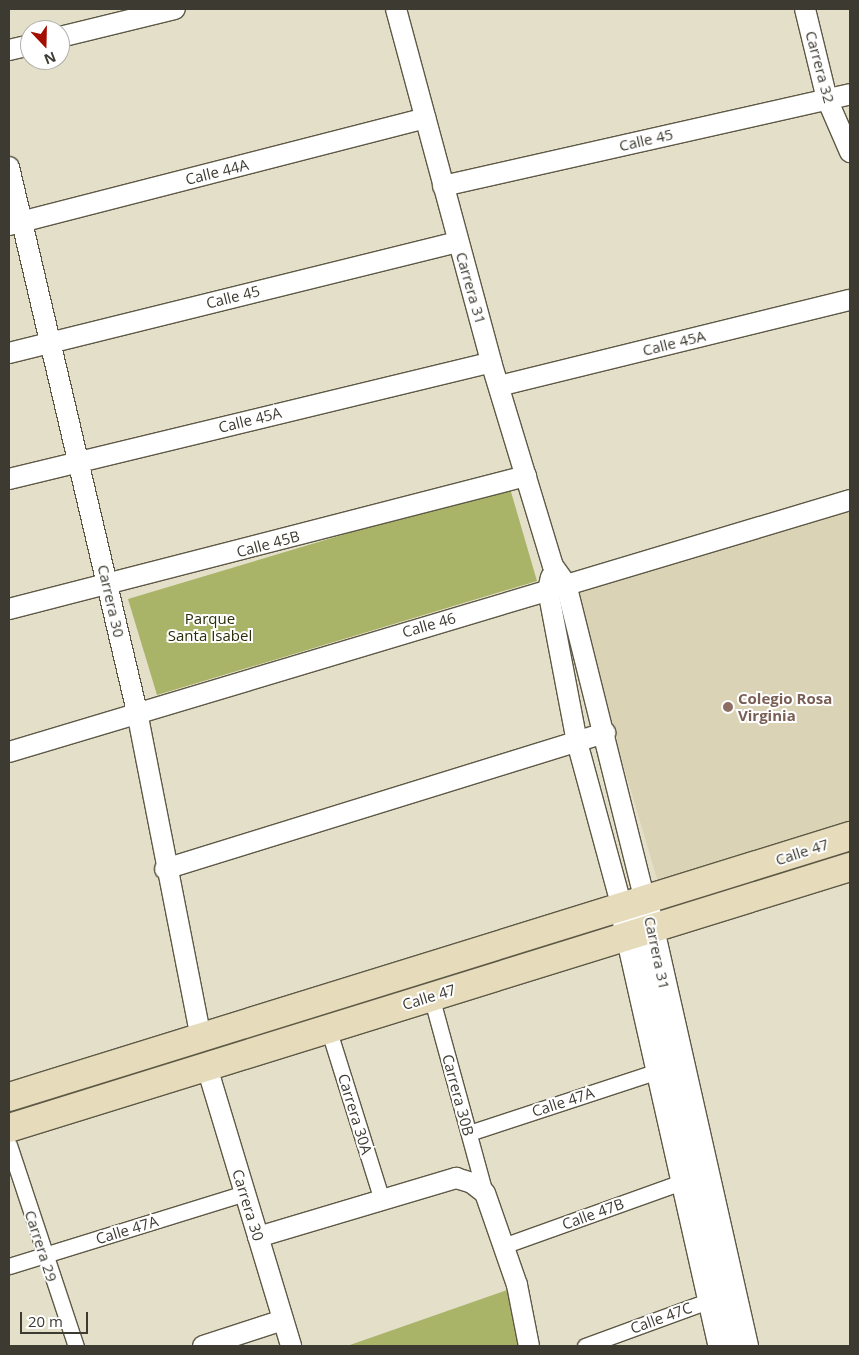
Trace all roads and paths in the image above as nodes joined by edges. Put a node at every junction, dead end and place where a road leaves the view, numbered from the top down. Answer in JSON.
{"nodes":[{"id":1,"x":175,"y":9,"type":"edge"},
{"id":2,"x":396,"y":9,"type":"edge"},
{"id":3,"x":805,"y":9,"type":"edge"},
{"id":4,"x":70,"y":35,"type":"edge"},
{"id":5,"x":850,"y":94,"type":"edge"},
{"id":6,"x":827,"y":99,"type":"junction"},
{"id":7,"x":426,"y":118,"type":"junction"},
{"id":8,"x":850,"y":152,"type":"edge"},
{"id":9,"x":9,"y":167,"type":"edge"},
{"id":10,"x":443,"y":186,"type":"junction"},
{"id":11,"x":15,"y":224,"type":"edge"},
{"id":12,"x":457,"y":242,"type":"junction"},
{"id":13,"x":850,"y":300,"type":"edge"},
{"id":14,"x":51,"y":342,"type":"junction"},
{"id":15,"x":9,"y":353,"type":"edge"},
{"id":16,"x":491,"y":362,"type":"junction"},
{"id":17,"x":499,"y":386,"type":"junction"},
{"id":18,"x":79,"y":462,"type":"junction"},
{"id":19,"x":526,"y":476,"type":"junction"},
{"id":20,"x":9,"y":479,"type":"edge"},
{"id":21,"x":850,"y":500,"type":"edge"},
{"id":22,"x":107,"y":586,"type":"junction"},
{"id":23,"x":557,"y":587,"type":"junction"},
{"id":24,"x":9,"y":609,"type":"edge"},
{"id":25,"x":137,"y":712,"type":"junction"},
{"id":26,"x":605,"y":733,"type":"junction"},
{"id":27,"x":577,"y":742,"type":"junction"},
{"id":28,"x":9,"y":752,"type":"edge"},
{"id":29,"x":850,"y":836,"type":"edge"},
{"id":30,"x":850,"y":867,"type":"edge"},
{"id":31,"x":165,"y":869,"type":"junction"},
{"id":32,"x":633,"y":905,"type":"junction"},
{"id":33,"x":640,"y":933,"type":"junction"},
{"id":34,"x":431,"y":996,"type":"junction"},
{"id":35,"x":328,"y":1028,"type":"junction"},
{"id":36,"x":202,"y":1037,"type":"junction"},
{"id":37,"x":206,"y":1064,"type":"junction"},
{"id":38,"x":658,"y":1071,"type":"junction"},
{"id":39,"x":9,"y":1097,"type":"edge"},
{"id":40,"x":9,"y":1128,"type":"edge"},
{"id":41,"x":468,"y":1133,"type":"junction"},
{"id":42,"x":9,"y":1145,"type":"edge"},
{"id":43,"x":686,"y":1166,"type":"junction"},
{"id":44,"x":479,"y":1188,"type":"junction"},
{"id":45,"x":245,"y":1193,"type":"junction"},
{"id":46,"x":382,"y":1200,"type":"junction"},
{"id":47,"x":258,"y":1237,"type":"junction"},
{"id":48,"x":503,"y":1246,"type":"junction"},
{"id":49,"x":44,"y":1255,"type":"junction"},
{"id":50,"x":9,"y":1266,"type":"edge"},
{"id":51,"x":708,"y":1301,"type":"junction"},
{"id":52,"x":283,"y":1320,"type":"junction"},
{"id":53,"x":76,"y":1346,"type":"edge"},
{"id":54,"x":204,"y":1346,"type":"edge"},
{"id":55,"x":291,"y":1346,"type":"edge"},
{"id":56,"x":529,"y":1346,"type":"edge"},
{"id":57,"x":585,"y":1346,"type":"edge"},
{"id":58,"x":721,"y":1346,"type":"edge"},
{"id":59,"x":744,"y":1346,"type":"edge"}],
"edges":[{"from":1,"to":4,"type":"street"},
{"from":2,"to":7,"type":"street","name":"Carrera 31"},
{"from":3,"to":6,"type":"street","name":"Carrera 32"},
{"from":5,"to":6,"type":"street","name":"Calle 45"},
{"from":6,"to":8,"type":"street","name":"Carrera 32"},
{"from":6,"to":10,"type":"street","name":"Calle 45"},
{"from":7,"to":10,"type":"street","name":"Carrera 31"},
{"from":7,"to":11,"type":"street","name":"Calle 44A"},
{"from":9,"to":11,"type":"street","name":"Carrera 30"},
{"from":10,"to":12,"type":"street","name":"Carrera 31"},
{"from":11,"to":14,"type":"street","name":"Carrera 30"},
{"from":12,"to":14,"type":"street","name":"Calle 45"},
{"from":12,"to":16,"type":"street","name":"Carrera 31"},
{"from":13,"to":17,"type":"street","name":"Calle 45A"},
{"from":14,"to":15,"type":"street","name":"Calle 45"},
{"from":14,"to":18,"type":"street","name":"Carrera 30"},
{"from":16,"to":17,"type":"street","name":"Carrera 31"},
{"from":16,"to":18,"type":"street","name":"Calle 45A"},
{"from":17,"to":19,"type":"street","name":"Carrera 31"},
{"from":18,"to":20,"type":"street","name":"Calle 45A"},
{"from":18,"to":22,"type":"street","name":"Carrera 30"},
{"from":19,"to":22,"type":"street","name":"Calle 45B"},
{"from":19,"to":23,"type":"street","name":"Carrera 31"},
{"from":21,"to":23,"type":"street","name":"Calle 46"},
{"from":22,"to":24,"type":"street","name":"Calle 45B"},
{"from":22,"to":25,"type":"street","name":"Carrera 30"},
{"from":23,"to":25,"type":"street","name":"Calle 46"},
{"from":23,"to":26,"type":"street","name":"Carrera 31"},
{"from":23,"to":27,"type":"street","name":"Carrera 31"},
{"from":25,"to":28,"type":"street","name":"Calle 46"},
{"from":25,"to":31,"type":"street","name":"Carrera 30"},
{"from":26,"to":27,"type":"street"},
{"from":26,"to":32,"type":"street","name":"Carrera 31"},
{"from":27,"to":31,"type":"street"},
{"from":27,"to":32,"type":"street","name":"Carrera 31"},
{"from":29,"to":32,"type":"main road","name":"Calle 47"},
{"from":30,"to":33,"type":"main road","name":"Calle 47"},
{"from":31,"to":36,"type":"street","name":"Carrera 30"},
{"from":32,"to":33,"type":"street","name":"Carrera 31"},
{"from":32,"to":36,"type":"main road","name":"Calle 47"},
{"from":33,"to":34,"type":"main road","name":"Calle 47"},
{"from":33,"to":38,"type":"street","name":"Carrera 31"},
{"from":33,"to":43,"type":"street","name":"Carrera 31"},
{"from":34,"to":35,"type":"main road","name":"Calle 47"},
{"from":34,"to":41,"type":"street","name":"Carrera 30B"},
{"from":35,"to":37,"type":"main road","name":"Calle 47"},
{"from":35,"to":46,"type":"street","name":"Carrera 30A"},
{"from":36,"to":39,"type":"main road","name":"Calle 47"},
{"from":37,"to":40,"type":"main road","name":"Calle 47"},
{"from":37,"to":45,"type":"street","name":"Carrera 30"},
{"from":38,"to":41,"type":"street","name":"Calle 47A"},
{"from":38,"to":43,"type":"street","name":"Carrera 31"},
{"from":41,"to":44,"type":"street","name":"Carrera 30B"},
{"from":42,"to":49,"type":"street","name":"Carrera 29"},
{"from":43,"to":48,"type":"street","name":"Calle 47B"},
{"from":43,"to":51,"type":"street","name":"Carrera 31"},
{"from":43,"to":59,"type":"street","name":"Carrera 31"},
{"from":44,"to":46,"type":"street"},
{"from":44,"to":48,"type":"street","name":"Carrera 30B"},
{"from":45,"to":47,"type":"street","name":"Carrera 30"},
{"from":45,"to":49,"type":"street","name":"Calle 47A"},
{"from":46,"to":47,"type":"street"},
{"from":47,"to":52,"type":"street","name":"Carrera 30"},
{"from":48,"to":56,"type":"street","name":"Carrera 30B"},
{"from":49,"to":50,"type":"street","name":"Calle 47A"},
{"from":49,"to":53,"type":"street","name":"Carrera 29"},
{"from":51,"to":57,"type":"street","name":"Calle 47C"},
{"from":51,"to":58,"type":"street","name":"Carrera 31"},
{"from":52,"to":54,"type":"street"},
{"from":52,"to":55,"type":"street","name":"Carrera 30"}]}
